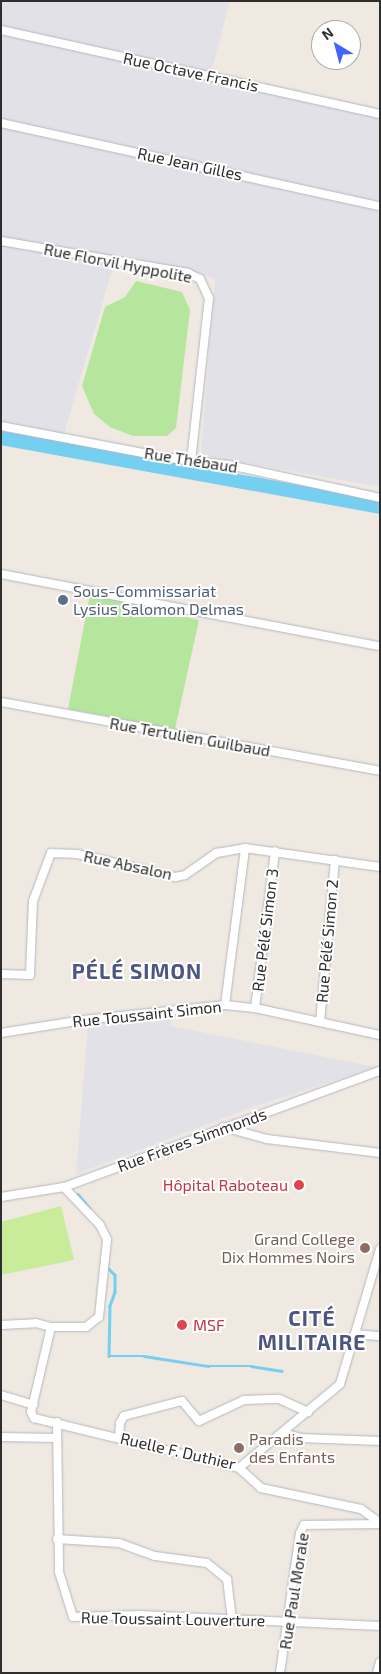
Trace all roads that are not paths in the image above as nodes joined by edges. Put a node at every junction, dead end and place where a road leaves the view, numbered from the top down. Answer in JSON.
{"nodes":[{"id":1,"x":1,"y":30,"type":"edge"},
{"id":2,"x":380,"y":114,"type":"edge"},
{"id":3,"x":1,"y":122,"type":"edge"},
{"id":4,"x":380,"y":206,"type":"edge"},
{"id":5,"x":1,"y":241,"type":"edge"},
{"id":6,"x":1,"y":426,"type":"edge"},
{"id":7,"x":191,"y":461,"type":"junction"},
{"id":8,"x":380,"y":498,"type":"edge"},
{"id":9,"x":1,"y":574,"type":"edge"},
{"id":10,"x":380,"y":646,"type":"edge"},
{"id":11,"x":1,"y":702,"type":"edge"},
{"id":12,"x":380,"y":771,"type":"edge"},
{"id":13,"x":244,"y":848,"type":"junction"},
{"id":14,"x":276,"y":851,"type":"junction"},
{"id":15,"x":335,"y":860,"type":"junction"},
{"id":16,"x":380,"y":867,"type":"edge"},
{"id":17,"x":1,"y":974,"type":"edge"},
{"id":18,"x":225,"y":1005,"type":"junction"},
{"id":19,"x":255,"y":1008,"type":"junction"},
{"id":20,"x":320,"y":1022,"type":"junction"},
{"id":21,"x":1,"y":1033,"type":"edge"},
{"id":22,"x":380,"y":1034,"type":"edge"},
{"id":23,"x":380,"y":1071,"type":"edge"},
{"id":24,"x":224,"y":1127,"type":"junction"},
{"id":25,"x":380,"y":1152,"type":"edge"},
{"id":26,"x":64,"y":1187,"type":"junction"},
{"id":27,"x":1,"y":1198,"type":"edge"},
{"id":28,"x":380,"y":1249,"type":"edge"},
{"id":29,"x":1,"y":1325,"type":"edge"},
{"id":30,"x":51,"y":1327,"type":"junction"},
{"id":31,"x":354,"y":1334,"type":"junction"},
{"id":32,"x":380,"y":1336,"type":"edge"},
{"id":33,"x":1,"y":1394,"type":"edge"},
{"id":34,"x":33,"y":1405,"type":"junction"},
{"id":35,"x":308,"y":1412,"type":"junction"},
{"id":36,"x":57,"y":1422,"type":"junction"},
{"id":37,"x":283,"y":1434,"type":"junction"},
{"id":38,"x":1,"y":1437,"type":"edge"},
{"id":39,"x":56,"y":1438,"type":"junction"},
{"id":40,"x":119,"y":1438,"type":"junction"},
{"id":41,"x":380,"y":1441,"type":"edge"},
{"id":42,"x":240,"y":1468,"type":"junction"},
{"id":43,"x":380,"y":1524,"type":"edge"},
{"id":44,"x":57,"y":1539,"type":"junction"},
{"id":45,"x":232,"y":1618,"type":"junction"},
{"id":46,"x":290,"y":1623,"type":"junction"},
{"id":47,"x":380,"y":1626,"type":"edge"},
{"id":48,"x":380,"y":1662,"type":"edge"},
{"id":49,"x":280,"y":1673,"type":"edge"},
{"id":50,"x":377,"y":1673,"type":"edge"}],
"edges":[{"from":1,"to":2,"type":"street","name":"Rue Octave Francis"},
{"from":3,"to":4,"type":"street","name":"Rue Jean Gilles"},
{"from":5,"to":7,"type":"street","name":"Rue Florvil Hyppolite"},
{"from":6,"to":7,"type":"street","name":"Rue Thébaud"},
{"from":7,"to":8,"type":"street","name":"Rue Thébaud"},
{"from":9,"to":10,"type":"street"},
{"from":11,"to":12,"type":"street","name":"Rue Tertulien Guilbaud"},
{"from":13,"to":14,"type":"street","name":"Rue Absalon"},
{"from":13,"to":17,"type":"street","name":"Rue Absalon"},
{"from":13,"to":18,"type":"street"},
{"from":14,"to":15,"type":"street","name":"Rue Absalon"},
{"from":14,"to":19,"type":"street","name":"Rue Pélé Simon 3"},
{"from":15,"to":16,"type":"street","name":"Rue Absalon"},
{"from":15,"to":20,"type":"street","name":"Rue Pélé Simon 2"},
{"from":18,"to":19,"type":"street","name":"Rue Toussaint Simon"},
{"from":18,"to":21,"type":"street","name":"Rue Toussaint Simon"},
{"from":19,"to":20,"type":"street","name":"Rue Toussaint Simon"},
{"from":20,"to":22,"type":"street","name":"Rue Toussaint Simon"},
{"from":23,"to":24,"type":"street","name":"Rue Frères Simmonds"},
{"from":24,"to":25,"type":"street"},
{"from":24,"to":26,"type":"street","name":"Rue Frères Simmonds"},
{"from":26,"to":27,"type":"street","name":"Rue Frères Simmonds"},
{"from":26,"to":30,"type":"street"},
{"from":28,"to":31,"type":"street","name":"Ruelle F. Duthier"},
{"from":29,"to":30,"type":"street"},
{"from":30,"to":34,"type":"street"},
{"from":31,"to":32,"type":"street"},
{"from":31,"to":35,"type":"street","name":"Ruelle F. Duthier"},
{"from":33,"to":34,"type":"street"},
{"from":34,"to":36,"type":"street","name":"Ruelle F. Duthier"},
{"from":35,"to":37,"type":"street","name":"Ruelle F. Duthier"},
{"from":35,"to":40,"type":"street"},
{"from":36,"to":39,"type":"street","name":"Rue Toussaint Louverture"},
{"from":36,"to":40,"type":"street","name":"Ruelle F. Duthier"},
{"from":37,"to":41,"type":"street"},
{"from":37,"to":42,"type":"street","name":"Ruelle F. Duthier"},
{"from":38,"to":39,"type":"street"},
{"from":39,"to":44,"type":"street","name":"Rue Toussaint Louverture"},
{"from":40,"to":42,"type":"street","name":"Ruelle F. Duthier"},
{"from":42,"to":43,"type":"street"},
{"from":43,"to":46,"type":"street","name":"Rue Paul Morale"},
{"from":44,"to":45,"type":"street"},
{"from":44,"to":45,"type":"street","name":"Rue Toussaint Louverture"},
{"from":45,"to":46,"type":"street","name":"Rue Toussaint Louverture"},
{"from":46,"to":47,"type":"street","name":"Rue Toussaint Louverture"},
{"from":46,"to":49,"type":"street","name":"Rue Paul Morale"},
{"from":48,"to":50,"type":"street"}]}
